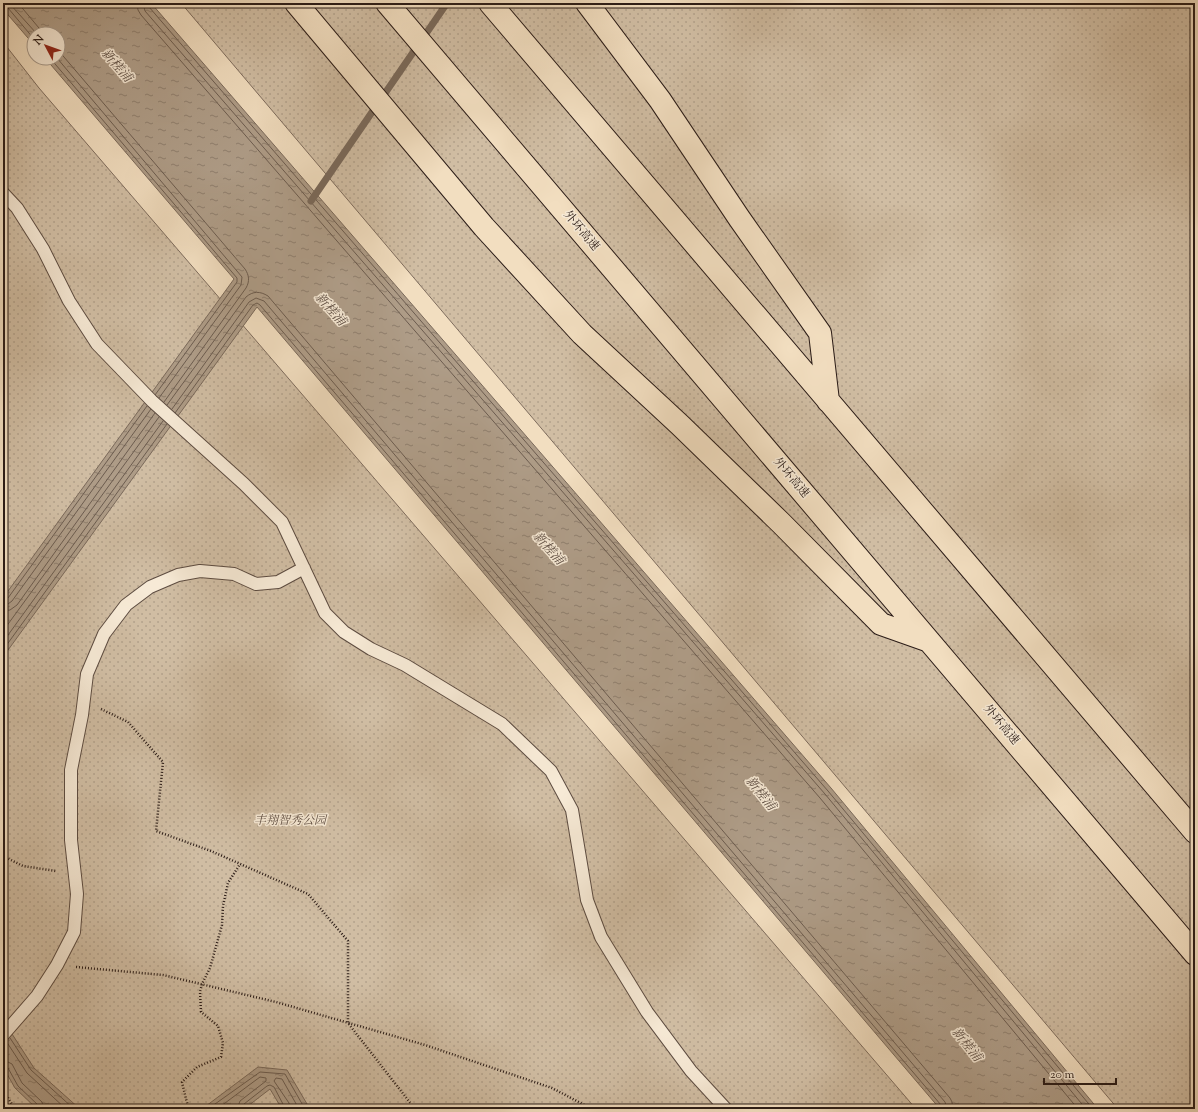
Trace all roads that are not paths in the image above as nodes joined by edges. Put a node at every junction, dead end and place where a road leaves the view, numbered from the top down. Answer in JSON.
{"nodes":[{"id":1,"x":296,"y":3,"type":"edge"},
{"id":2,"x":387,"y":3,"type":"edge"},
{"id":3,"x":490,"y":3,"type":"edge"},
{"id":4,"x":587,"y":3,"type":"edge"},
{"id":5,"x":3,"y":193,"type":"edge"},
{"id":6,"x":828,"y":401,"type":"junction"},
{"id":7,"x":304,"y":568,"type":"junction"},
{"id":8,"x":930,"y":642,"type":"junction"},
{"id":9,"x":1195,"y":832,"type":"edge"},
{"id":10,"x":1195,"y":954,"type":"edge"},
{"id":11,"x":6,"y":1031,"type":"edge"},
{"id":12,"x":726,"y":1109,"type":"edge"}],
"edges":[{"from":1,"to":8,"type":"highway"},
{"from":2,"to":8,"type":"highway","name":"外环高速"},
{"from":3,"to":6,"type":"highway"},
{"from":4,"to":6,"type":"highway"},
{"from":5,"to":7,"type":"lane"},
{"from":6,"to":9,"type":"highway"},
{"from":7,"to":11,"type":"lane"},
{"from":7,"to":12,"type":"lane"},
{"from":8,"to":10,"type":"highway","name":"外环高速"}]}
